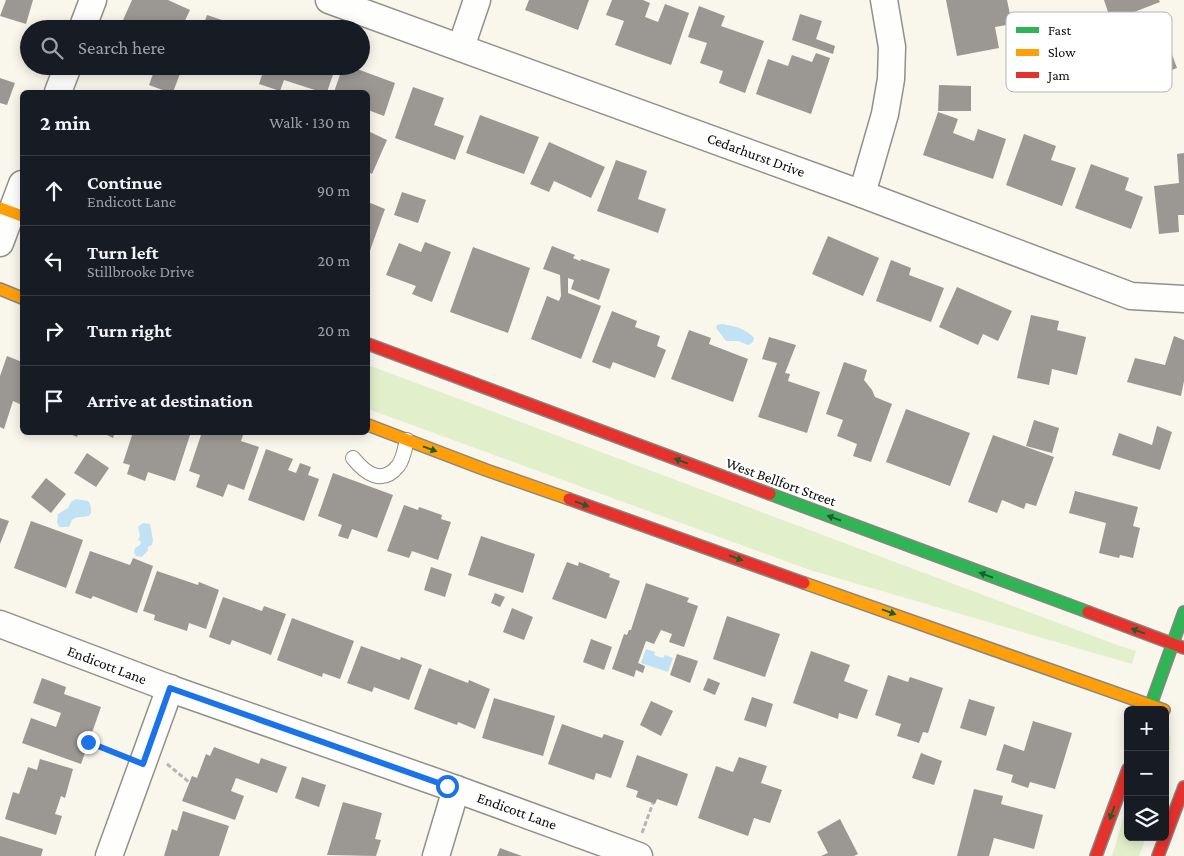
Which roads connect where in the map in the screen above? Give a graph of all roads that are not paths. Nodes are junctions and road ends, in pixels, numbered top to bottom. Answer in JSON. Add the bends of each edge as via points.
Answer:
{"nodes":[{"id":1,"x":93,"y":0,"type":"edge"},
{"id":2,"x":329,"y":0,"type":"edge"},
{"id":3,"x":477,"y":0,"type":"edge"},
{"id":4,"x":884,"y":0,"type":"edge"},
{"id":5,"x":85,"y":20,"type":"edge"},
{"id":6,"x":461,"y":47,"type":"junction"},
{"id":7,"x":65,"y":75,"type":"edge"},
{"id":8,"x":59,"y":90,"type":"edge"},
{"id":9,"x":20,"y":189,"type":"edge"},
{"id":10,"x":862,"y":194,"type":"junction"},
{"id":11,"x":11,"y":212,"type":"edge"},
{"id":12,"x":0,"y":243,"type":"edge"},
{"id":13,"x":0,"y":289,"type":"edge"},
{"id":14,"x":20,"y":297,"type":"edge"},
{"id":15,"x":1184,"y":299,"type":"edge"},
{"id":16,"x":370,"y":345,"type":"edge"},
{"id":17,"x":370,"y":426,"type":"edge"},
{"id":18,"x":407,"y":440,"type":"junction"},
{"id":19,"x":353,"y":458,"type":"dead end"},
{"id":20,"x":1184,"y":612,"type":"edge"},
{"id":21,"x":0,"y":624,"type":"edge"},
{"id":22,"x":1172,"y":644,"type":"junction"},
{"id":23,"x":1184,"y":648,"type":"edge"},
{"id":24,"x":170,"y":688,"type":"junction"},
{"id":25,"x":1147,"y":706,"type":"edge"},
{"id":26,"x":1150,"y":706,"type":"edge"},
{"id":27,"x":1124,"y":780,"type":"edge"},
{"id":28,"x":1184,"y":787,"type":"edge"},
{"id":29,"x":456,"y":789,"type":"junction"},
{"id":30,"x":636,"y":855,"type":"edge"},
{"id":31,"x":109,"y":856,"type":"edge"},
{"id":32,"x":436,"y":856,"type":"edge"},
{"id":33,"x":1096,"y":856,"type":"edge"},
{"id":34,"x":1158,"y":856,"type":"edge"}],
"edges":[{"from":1,"to":5,"type":"street"},
{"from":2,"to":6,"type":"street","name":"Cedarhurst Drive"},
{"from":3,"to":6,"type":"street"},
{"from":4,"to":10,"type":"street","via":[[892,47],[891,79],[885,114]]},
{"from":6,"to":10,"type":"street","name":"Cedarhurst Drive"},
{"from":7,"to":8,"type":"street"},
{"from":9,"to":11,"type":"street"},
{"from":10,"to":15,"type":"street","name":"Cedarhurst Drive","via":[[1130,296]]},
{"from":11,"to":12,"type":"street"},
{"from":13,"to":14,"type":"main road"},
{"from":22,"to":16,"type":"main road","name":"West Bellfort Street","one_way":true},
{"from":17,"to":18,"type":"main road"},
{"from":18,"to":19,"type":"lane","via":[[399,465],[380,477],[362,469]]},
{"from":18,"to":25,"type":"main road","one_way":true},
{"from":20,"to":22,"type":"main road"},
{"from":21,"to":24,"type":"street","name":"Endicott Lane"},
{"from":22,"to":23,"type":"main road","name":"West Bellfort Street"},
{"from":22,"to":26,"type":"main road"},
{"from":24,"to":29,"type":"street","name":"Endicott Lane"},
{"from":24,"to":31,"type":"street"},
{"from":27,"to":33,"type":"main road","one_way":true},
{"from":28,"to":34,"type":"main road"},
{"from":29,"to":30,"type":"street","name":"Endicott Lane"},
{"from":29,"to":32,"type":"street"}]}
